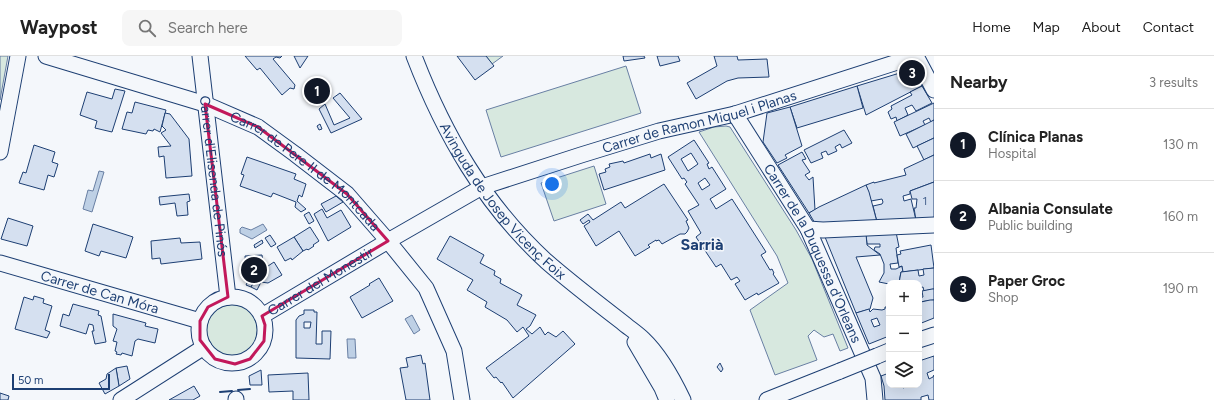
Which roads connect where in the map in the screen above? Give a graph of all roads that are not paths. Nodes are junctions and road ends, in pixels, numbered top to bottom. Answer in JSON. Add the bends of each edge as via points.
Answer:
{"nodes":[{"id":1,"x":18,"y":56,"type":"edge"},
{"id":2,"x":46,"y":56,"type":"edge"},
{"id":3,"x":200,"y":56,"type":"edge"},
{"id":4,"x":414,"y":56,"type":"edge"},
{"id":5,"x":916,"y":56,"type":"edge"},
{"id":6,"x":934,"y":90,"type":"edge"},
{"id":7,"x":205,"y":104,"type":"junction"},
{"id":8,"x":735,"y":114,"type":"junction"},
{"id":9,"x":0,"y":152,"type":"edge"},
{"id":10,"x":482,"y":187,"type":"junction"},
{"id":11,"x":934,"y":225,"type":"edge"},
{"id":12,"x":808,"y":229,"type":"junction"},
{"id":13,"x":388,"y":241,"type":"junction"},
{"id":14,"x":0,"y":263,"type":"edge"},
{"id":15,"x":228,"y":297,"type":"junction"},
{"id":16,"x":262,"y":316,"type":"junction"},
{"id":17,"x":200,"y":321,"type":"junction"},
{"id":18,"x":622,"y":323,"type":"junction"},
{"id":19,"x":934,"y":335,"type":"edge"},
{"id":20,"x":922,"y":339,"type":"edge"},
{"id":21,"x":204,"y":347,"type":"junction"},
{"id":22,"x":883,"y":354,"type":"edge"},
{"id":23,"x":121,"y":400,"type":"edge"},
{"id":24,"x":462,"y":400,"type":"edge"},
{"id":25,"x":667,"y":400,"type":"edge"},
{"id":26,"x":683,"y":400,"type":"edge"},
{"id":27,"x":767,"y":400,"type":"edge"},
{"id":28,"x":875,"y":400,"type":"edge"}],
"edges":[{"from":1,"to":9,"type":"street"},
{"from":2,"to":7,"type":"street","name":"Carrer de Pere II de Montcada"},
{"from":3,"to":7,"type":"street","name":"Carrer d'Elisenda de Pinós"},
{"from":4,"to":10,"type":"street","name":"Avinguda de Josep Vicenç Foix","via":[[443,123],[464,162]]},
{"from":5,"to":6,"type":"street"},
{"from":5,"to":8,"type":"street","name":"Carrer de Ramon Miquel i Planas"},
{"from":7,"to":13,"type":"street","name":"Carrer de Pere II de Montcada","via":[[258,127],[295,154],[347,194]]},
{"from":7,"to":15,"type":"street","name":"Carrer d'Elisenda de Pinós"},
{"from":8,"to":10,"type":"street","name":"Carrer de Ramon Miquel i Planas","via":[[659,131]]},
{"from":8,"to":12,"type":"street","name":"Carrer de la Duquessa d'Orleans"},
{"from":10,"to":13,"type":"street","name":"Carrer del Monestir"},
{"from":10,"to":18,"type":"street","name":"Avinguda de Josep Vicenç Foix","via":[[527,242],[568,280]]},
{"from":11,"to":12,"type":"street"},
{"from":12,"to":28,"type":"street","name":"Carrer de la Duquessa d'Orleans","via":[[873,378]]},
{"from":13,"to":16,"type":"street","name":"Carrer del Monestir"},
{"from":13,"to":24,"type":"street","name":"Carrer de Pere II de Montcada","via":[[426,288],[454,351]]},
{"from":14,"to":17,"type":"street","name":"Carrer de Can Móra"},
{"from":15,"to":16,"type":"street","via":[[251,303]]},
{"from":15,"to":17,"type":"street","via":[[217,300],[208,307]]},
{"from":16,"to":21,"type":"street","via":[[265,325],[264,342],[250,359],[234,364],[225,363],[215,359]]},
{"from":17,"to":21,"type":"street"},
{"from":18,"to":25,"type":"street","name":"Avinguda de Josep Vicenç Foix","via":[[643,353]]},
{"from":18,"to":26,"type":"street","name":"Avinguda de Josep Vicenç Foix","via":[[643,339],[659,358]]},
{"from":19,"to":20,"type":"street"},
{"from":21,"to":23,"type":"street"},
{"from":22,"to":27,"type":"street","bridge":true}]}
